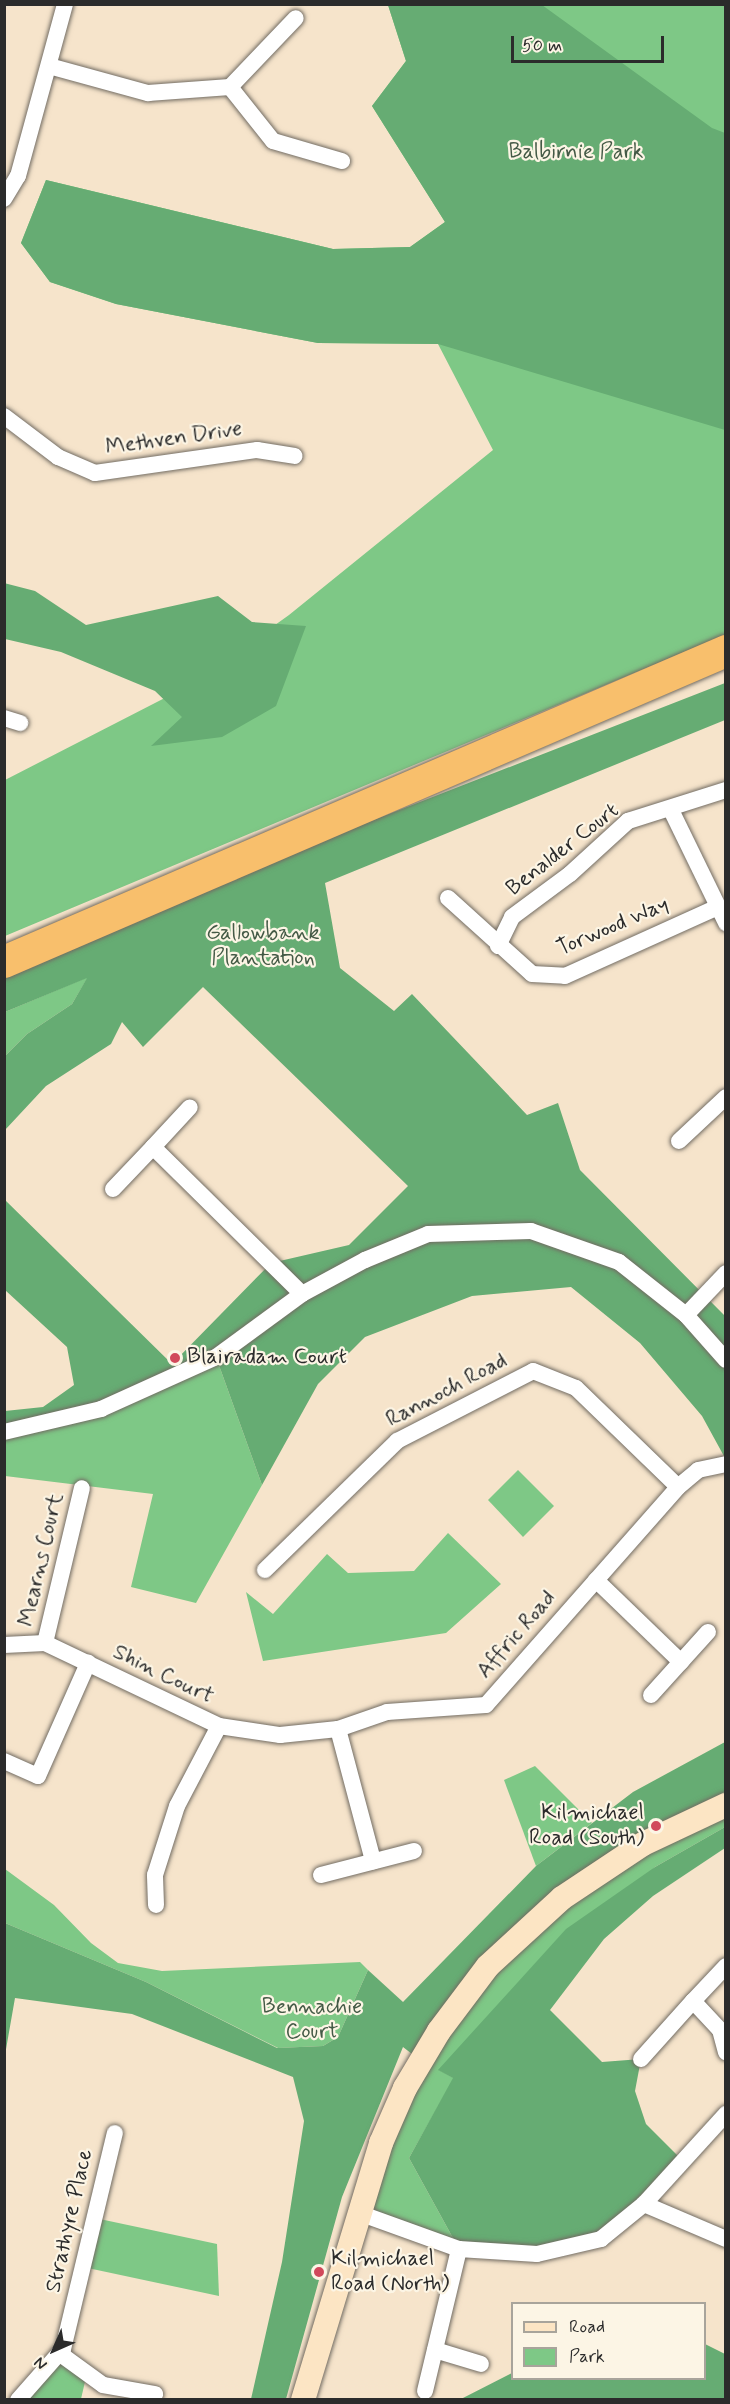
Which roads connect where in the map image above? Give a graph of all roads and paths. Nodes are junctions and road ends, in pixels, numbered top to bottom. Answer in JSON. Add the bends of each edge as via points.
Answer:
{"nodes":[{"id":1,"x":65,"y":4,"type":"edge"},
{"id":2,"x":296,"y":18,"type":"dead end"},
{"id":3,"x":49,"y":66,"type":"junction"},
{"id":4,"x":230,"y":87,"type":"junction"},
{"id":5,"x":342,"y":161,"type":"dead end"},
{"id":6,"x":11,"y":174,"type":"edge"},
{"id":7,"x":4,"y":199,"type":"edge"},
{"id":8,"x":4,"y":416,"type":"edge"},
{"id":9,"x":295,"y":456,"type":"dead end"},
{"id":10,"x":726,"y":651,"type":"edge"},
{"id":11,"x":726,"y":790,"type":"edge"},
{"id":12,"x":671,"y":810,"type":"junction"},
{"id":13,"x":448,"y":898,"type":"dead end"},
{"id":14,"x":718,"y":907,"type":"junction"},
{"id":15,"x":726,"y":923,"type":"edge"},
{"id":16,"x":498,"y":946,"type":"junction"},
{"id":17,"x":4,"y":962,"type":"edge"},
{"id":18,"x":726,"y":1097,"type":"edge"},
{"id":19,"x":190,"y":1107,"type":"dead end"},
{"id":20,"x":679,"y":1141,"type":"dead end"},
{"id":21,"x":153,"y":1147,"type":"junction"},
{"id":22,"x":113,"y":1189,"type":"dead end"},
{"id":23,"x":726,"y":1274,"type":"edge"},
{"id":24,"x":302,"y":1294,"type":"junction"},
{"id":25,"x":686,"y":1315,"type":"junction"},
{"id":26,"x":726,"y":1360,"type":"edge"},
{"id":27,"x":4,"y":1432,"type":"edge"},
{"id":28,"x":726,"y":1464,"type":"edge"},
{"id":29,"x":678,"y":1487,"type":"junction"},
{"id":30,"x":82,"y":1488,"type":"dead end"},
{"id":31,"x":265,"y":1570,"type":"dead end"},
{"id":32,"x":596,"y":1580,"type":"junction"},
{"id":33,"x":708,"y":1632,"type":"dead end"},
{"id":34,"x":45,"y":1643,"type":"junction"},
{"id":35,"x":4,"y":1646,"type":"edge"},
{"id":36,"x":681,"y":1662,"type":"junction"},
{"id":37,"x":88,"y":1664,"type":"junction"},
{"id":38,"x":651,"y":1695,"type":"dead end"},
{"id":39,"x":219,"y":1726,"type":"junction"},
{"id":40,"x":338,"y":1729,"type":"junction"},
{"id":41,"x":4,"y":1761,"type":"edge"},
{"id":42,"x":726,"y":1805,"type":"edge"},
{"id":43,"x":414,"y":1851,"type":"dead end"},
{"id":44,"x":373,"y":1861,"type":"junction"},
{"id":45,"x":321,"y":1875,"type":"dead end"},
{"id":46,"x":156,"y":1905,"type":"dead end"},
{"id":47,"x":726,"y":1966,"type":"edge"},
{"id":48,"x":693,"y":2001,"type":"junction"},
{"id":49,"x":726,"y":2052,"type":"edge"},
{"id":50,"x":641,"y":2059,"type":"dead end"},
{"id":51,"x":726,"y":2114,"type":"edge"},
{"id":52,"x":114,"y":2133,"type":"dead end"},
{"id":53,"x":644,"y":2204,"type":"junction"},
{"id":54,"x":359,"y":2213,"type":"junction"},
{"id":55,"x":726,"y":2239,"type":"edge"},
{"id":56,"x":459,"y":2249,"type":"junction"},
{"id":57,"x":435,"y":2350,"type":"junction"},
{"id":58,"x":59,"y":2353,"type":"junction"},
{"id":59,"x":481,"y":2364,"type":"dead end"},
{"id":60,"x":425,"y":2391,"type":"dead end"},
{"id":61,"x":155,"y":2394,"type":"dead end"},
{"id":62,"x":18,"y":2400,"type":"edge"},
{"id":63,"x":303,"y":2400,"type":"edge"}],
"edges":[{"from":1,"to":3,"type":"street"},
{"from":2,"to":4,"type":"street"},
{"from":3,"to":4,"type":"street","via":[[148,93]]},
{"from":3,"to":6,"type":"street"},
{"from":4,"to":5,"type":"street","via":[[273,141]]},
{"from":6,"to":7,"type":"street"},
{"from":8,"to":9,"type":"street","name":"Methven Drive","via":[[58,457],[95,473],[257,450]]},
{"from":10,"to":17,"type":"highway"},
{"from":11,"to":12,"type":"street","name":"Benalder Court"},
{"from":12,"to":14,"type":"street"},
{"from":12,"to":16,"type":"street","name":"Benalder Court","via":[[628,821],[570,874],[512,917]]},
{"from":13,"to":16,"type":"street","name":"Torwood Way"},
{"from":14,"to":15,"type":"street"},
{"from":14,"to":16,"type":"street","name":"Torwood Way","via":[[565,976],[532,974]]},
{"from":18,"to":20,"type":"street"},
{"from":19,"to":21,"type":"street"},
{"from":21,"to":22,"type":"street"},
{"from":21,"to":24,"type":"street"},
{"from":23,"to":25,"type":"street"},
{"from":24,"to":25,"type":"street","via":[[365,1260],[428,1234],[531,1231],[619,1262]]},
{"from":24,"to":27,"type":"street","via":[[216,1357],[101,1409]]},
{"from":25,"to":26,"type":"street"},
{"from":28,"to":29,"type":"street","name":"Affric Road","via":[[698,1470]]},
{"from":29,"to":31,"type":"street","name":"Rannoch Road","via":[[576,1388],[533,1371],[397,1441]]},
{"from":29,"to":32,"type":"street","name":"Affric Road"},
{"from":30,"to":34,"type":"street","name":"Mearns Court"},
{"from":32,"to":36,"type":"street"},
{"from":32,"to":40,"type":"street","name":"Affric Road","via":[[486,1705],[387,1712]]},
{"from":33,"to":36,"type":"street"},
{"from":34,"to":35,"type":"street"},
{"from":34,"to":37,"type":"street","name":"Shin Court"},
{"from":36,"to":38,"type":"street"},
{"from":37,"to":39,"type":"street","name":"Shin Court"},
{"from":37,"to":41,"type":"street","via":[[38,1776]]},
{"from":39,"to":40,"type":"street","name":"Affric Road","via":[[280,1735]]},
{"from":39,"to":46,"type":"street","via":[[177,1806],[155,1875]]},
{"from":40,"to":44,"type":"street"},
{"from":42,"to":54,"type":"street","via":[[643,1844],[562,1898],[488,1966],[439,2031],[405,2088],[381,2143]]},
{"from":43,"to":44,"type":"street"},
{"from":44,"to":45,"type":"street"},
{"from":47,"to":48,"type":"street"},
{"from":48,"to":49,"type":"street","via":[[720,2030]]},
{"from":48,"to":50,"type":"street"},
{"from":51,"to":53,"type":"street"},
{"from":52,"to":58,"type":"street","name":"Strathyre Place"},
{"from":53,"to":55,"type":"street"},
{"from":53,"to":56,"type":"street","via":[[601,2239],[537,2254]]},
{"from":54,"to":56,"type":"street"},
{"from":54,"to":63,"type":"street"},
{"from":56,"to":57,"type":"street"},
{"from":57,"to":59,"type":"street"},
{"from":57,"to":60,"type":"street"},
{"from":58,"to":61,"type":"street","via":[[103,2385]]},
{"from":58,"to":62,"type":"street","name":"Strathyre Place"}]}
